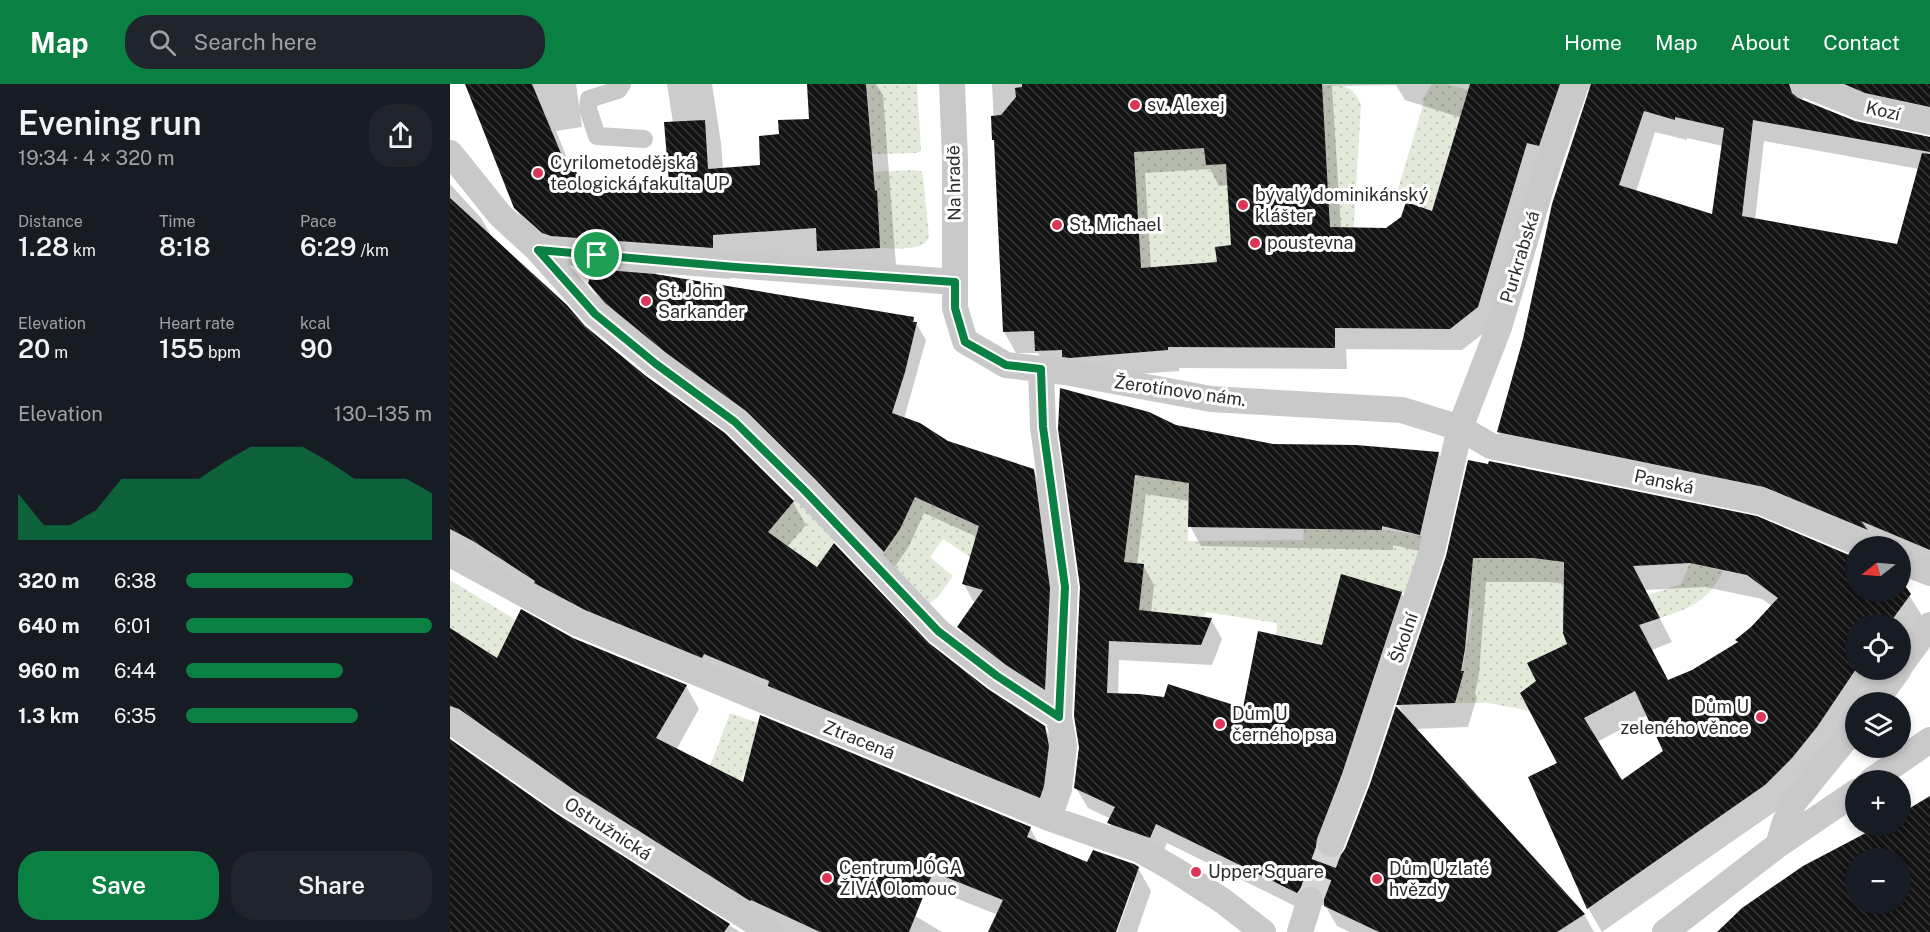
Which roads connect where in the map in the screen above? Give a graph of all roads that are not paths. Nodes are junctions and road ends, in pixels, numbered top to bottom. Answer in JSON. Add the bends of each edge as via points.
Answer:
{"nodes":[{"id":1,"x":622,"y":84,"type":"edge"},
{"id":2,"x":952,"y":84,"type":"edge"},
{"id":3,"x":1576,"y":84,"type":"edge"},
{"id":4,"x":1804,"y":84,"type":"edge"},
{"id":5,"x":1930,"y":122,"type":"edge"},
{"id":6,"x":644,"y":139,"type":"dead end"},
{"id":7,"x":450,"y":153,"type":"edge"},
{"id":8,"x":538,"y":250,"type":"junction"},
{"id":9,"x":955,"y":282,"type":"junction"},
{"id":10,"x":1041,"y":369,"type":"junction"},
{"id":11,"x":1460,"y":428,"type":"junction"},
{"id":12,"x":1845,"y":537,"type":"edge"},
{"id":13,"x":450,"y":554,"type":"edge"},
{"id":14,"x":1911,"y":565,"type":"edge"},
{"id":15,"x":1930,"y":573,"type":"edge"},
{"id":16,"x":1930,"y":625,"type":"edge"},
{"id":17,"x":1911,"y":652,"type":"edge"},
{"id":18,"x":1059,"y":717,"type":"junction"},
{"id":19,"x":450,"y":722,"type":"edge"},
{"id":20,"x":1845,"y":739,"type":"edge"},
{"id":21,"x":1930,"y":740,"type":"edge"},
{"id":22,"x":1886,"y":770,"type":"edge"},
{"id":23,"x":1845,"y":799,"type":"edge"},
{"id":24,"x":1049,"y":818,"type":"junction"},
{"id":25,"x":1331,"y":844,"type":"tunnel mouth"},
{"id":26,"x":1778,"y":845,"type":"junction"},
{"id":27,"x":1310,"y":900,"type":"tunnel mouth"},
{"id":28,"x":770,"y":932,"type":"edge"},
{"id":29,"x":1263,"y":932,"type":"edge"},
{"id":30,"x":1300,"y":932,"type":"edge"},
{"id":31,"x":1665,"y":932,"type":"edge"}],
"edges":[{"from":1,"to":6,"type":"lane","via":[[618,90],[589,99],[588,110],[597,136]]},
{"from":2,"to":9,"type":"street","name":"Na hradě"},
{"from":3,"to":11,"type":"street","name":"Purkrabská","via":[[1499,327]]},
{"from":4,"to":5,"type":"street","name":"Kozí","via":[[1861,107]]},
{"from":7,"to":8,"type":"street","via":[[500,215]]},
{"from":8,"to":9,"type":"street"},
{"from":8,"to":18,"type":"street","via":[[595,314],[735,422],[938,631]]},
{"from":9,"to":10,"type":"street","name":"Žerotínovo nám.","via":[[955,308],[965,342],[1006,365]]},
{"from":10,"to":11,"type":"street","name":"Žerotínovo nám.","via":[[1211,399],[1402,410]]},
{"from":10,"to":18,"type":"street","via":[[1043,427],[1065,587]]},
{"from":11,"to":12,"type":"street","name":"Panská","via":[[1491,446],[1761,502]]},
{"from":11,"to":25,"type":"street","name":"Školní","via":[[1432,551],[1384,709]]},
{"from":13,"to":24,"type":"street","name":"Ztracená","via":[[579,624]]},
{"from":14,"to":15,"type":"street"},
{"from":16,"to":17,"type":"street"},
{"from":18,"to":24,"type":"street","via":[[1064,746],[1059,789]]},
{"from":19,"to":28,"type":"street","name":"Ostružnická","via":[[566,802]]},
{"from":20,"to":26,"type":"street","via":[[1794,802]]},
{"from":21,"to":22,"type":"street"},
{"from":23,"to":26,"type":"street"},
{"from":24,"to":29,"type":"street","name":"Ztracená","via":[[1140,850],[1223,901]]},
{"from":26,"to":31,"type":"street"},
{"from":27,"to":30,"type":"street"}]}
